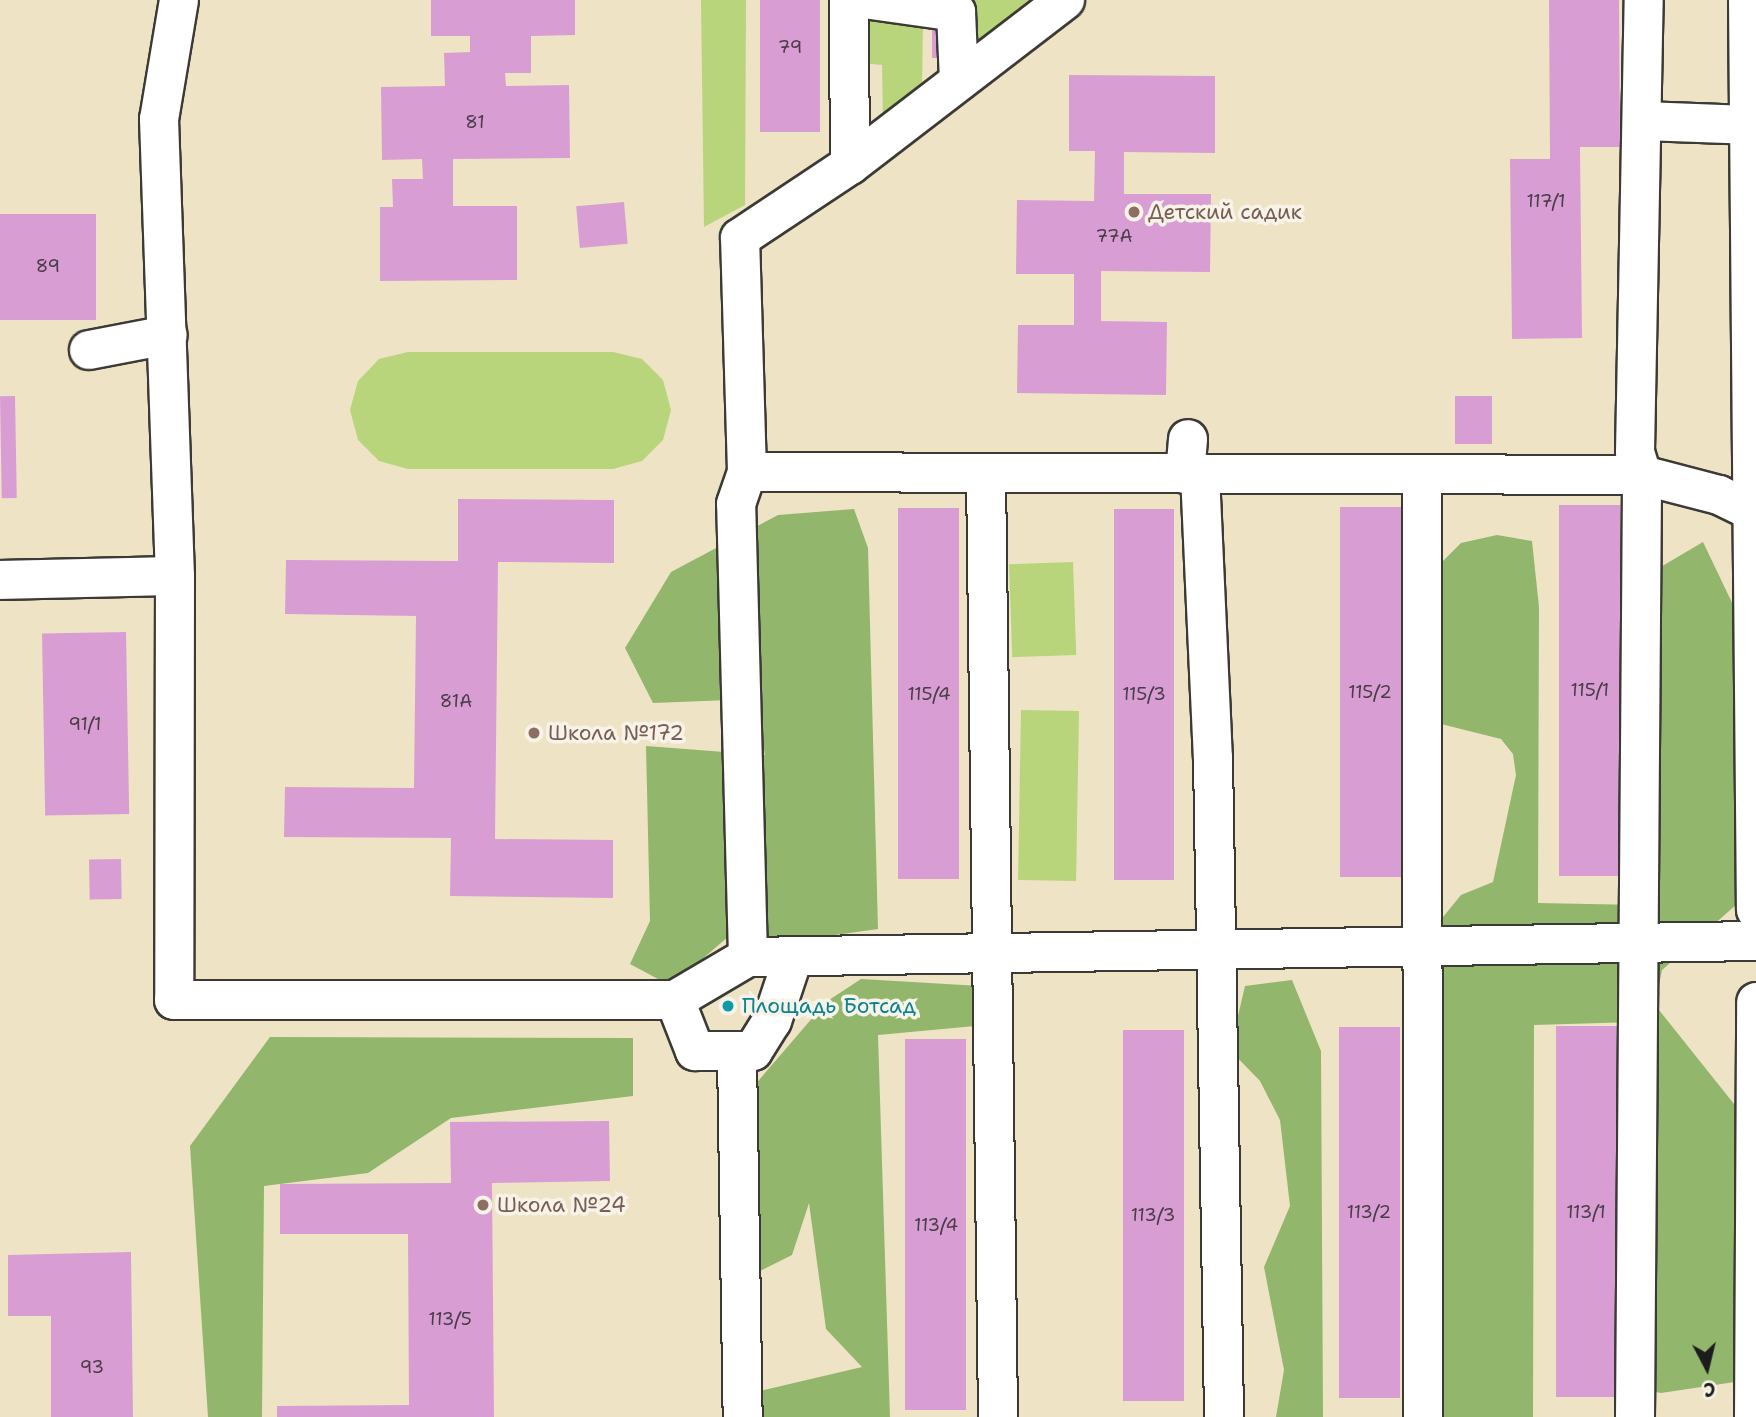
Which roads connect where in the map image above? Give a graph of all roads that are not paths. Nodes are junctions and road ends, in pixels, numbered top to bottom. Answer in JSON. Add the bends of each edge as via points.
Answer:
{"nodes":[{"id":1,"x":179,"y":0,"type":"edge"},
{"id":2,"x":849,"y":0,"type":"edge"},
{"id":3,"x":871,"y":0,"type":"edge"},
{"id":4,"x":1065,"y":0,"type":"edge"},
{"id":5,"x":1644,"y":0,"type":"edge"},
{"id":6,"x":1748,"y":0,"type":"edge"},
{"id":7,"x":959,"y":81,"type":"junction"},
{"id":8,"x":1753,"y":85,"type":"edge"},
{"id":9,"x":1642,"y":121,"type":"junction"},
{"id":10,"x":1749,"y":125,"type":"junction"},
{"id":11,"x":850,"y":165,"type":"junction"},
{"id":12,"x":168,"y":335,"type":"junction"},
{"id":13,"x":89,"y":350,"type":"dead end"},
{"id":14,"x":1191,"y":462,"type":"junction"},
{"id":15,"x":747,"y":472,"type":"junction"},
{"id":16,"x":986,"y":474,"type":"junction"},
{"id":17,"x":1642,"y":475,"type":"junction"},
{"id":18,"x":1422,"y":477,"type":"junction"},
{"id":19,"x":1754,"y":513,"type":"edge"},
{"id":20,"x":175,"y":576,"type":"junction"},
{"id":21,"x":0,"y":580,"type":"edge"},
{"id":22,"x":1756,"y":910,"type":"edge"},
{"id":23,"x":1756,"y":941,"type":"edge"},
{"id":24,"x":1639,"y":946,"type":"junction"},
{"id":25,"x":1419,"y":948,"type":"junction"},
{"id":26,"x":992,"y":952,"type":"junction"},
{"id":27,"x":1213,"y":952,"type":"junction"},
{"id":28,"x":748,"y":957,"type":"junction"},
{"id":29,"x":792,"y":961,"type":"junction"},
{"id":30,"x":675,"y":1000,"type":"junction"},
{"id":31,"x":1756,"y":1002,"type":"edge"},
{"id":32,"x":737,"y":1055,"type":"junction"},
{"id":33,"x":1755,"y":1406,"type":"edge"},
{"id":34,"x":743,"y":1417,"type":"edge"},
{"id":35,"x":998,"y":1417,"type":"edge"},
{"id":36,"x":1224,"y":1417,"type":"edge"},
{"id":37,"x":1423,"y":1417,"type":"edge"},
{"id":38,"x":1635,"y":1417,"type":"edge"}],
"edges":[{"from":1,"to":12,"type":"street","via":[[159,119]]},
{"from":2,"to":11,"type":"street"},
{"from":3,"to":7,"type":"street","via":[[956,12]]},
{"from":4,"to":7,"type":"street"},
{"from":5,"to":9,"type":"street"},
{"from":6,"to":8,"type":"street"},
{"from":7,"to":11,"type":"street"},
{"from":8,"to":10,"type":"street"},
{"from":9,"to":10,"type":"street"},
{"from":9,"to":17,"type":"street","via":[[1635,452]]},
{"from":10,"to":19,"type":"street"},
{"from":11,"to":15,"type":"street","via":[[740,238]]},
{"from":12,"to":13,"type":"street"},
{"from":12,"to":20,"type":"street"},
{"from":14,"to":16,"type":"street"},
{"from":14,"to":18,"type":"street"},
{"from":14,"to":27,"type":"street"},
{"from":15,"to":16,"type":"street"},
{"from":15,"to":28,"type":"street","via":[[736,504]]},
{"from":16,"to":26,"type":"street"},
{"from":17,"to":18,"type":"street"},
{"from":17,"to":19,"type":"street","via":[[1719,495]]},
{"from":17,"to":24,"type":"street"},
{"from":18,"to":25,"type":"street"},
{"from":19,"to":22,"type":"street"},
{"from":20,"to":21,"type":"street"},
{"from":20,"to":30,"type":"street","via":[[174,1000]]},
{"from":23,"to":24,"type":"street"},
{"from":24,"to":25,"type":"street"},
{"from":24,"to":38,"type":"street"},
{"from":25,"to":27,"type":"street"},
{"from":25,"to":37,"type":"street"},
{"from":26,"to":27,"type":"street"},
{"from":26,"to":29,"type":"street"},
{"from":26,"to":35,"type":"street"},
{"from":27,"to":36,"type":"street"},
{"from":28,"to":29,"type":"street"},
{"from":28,"to":30,"type":"street"},
{"from":29,"to":32,"type":"street","via":[[772,1021],[753,1051]]},
{"from":30,"to":32,"type":"street","via":[[695,1051]]},
{"from":31,"to":33,"type":"street"},
{"from":32,"to":34,"type":"street"}]}
